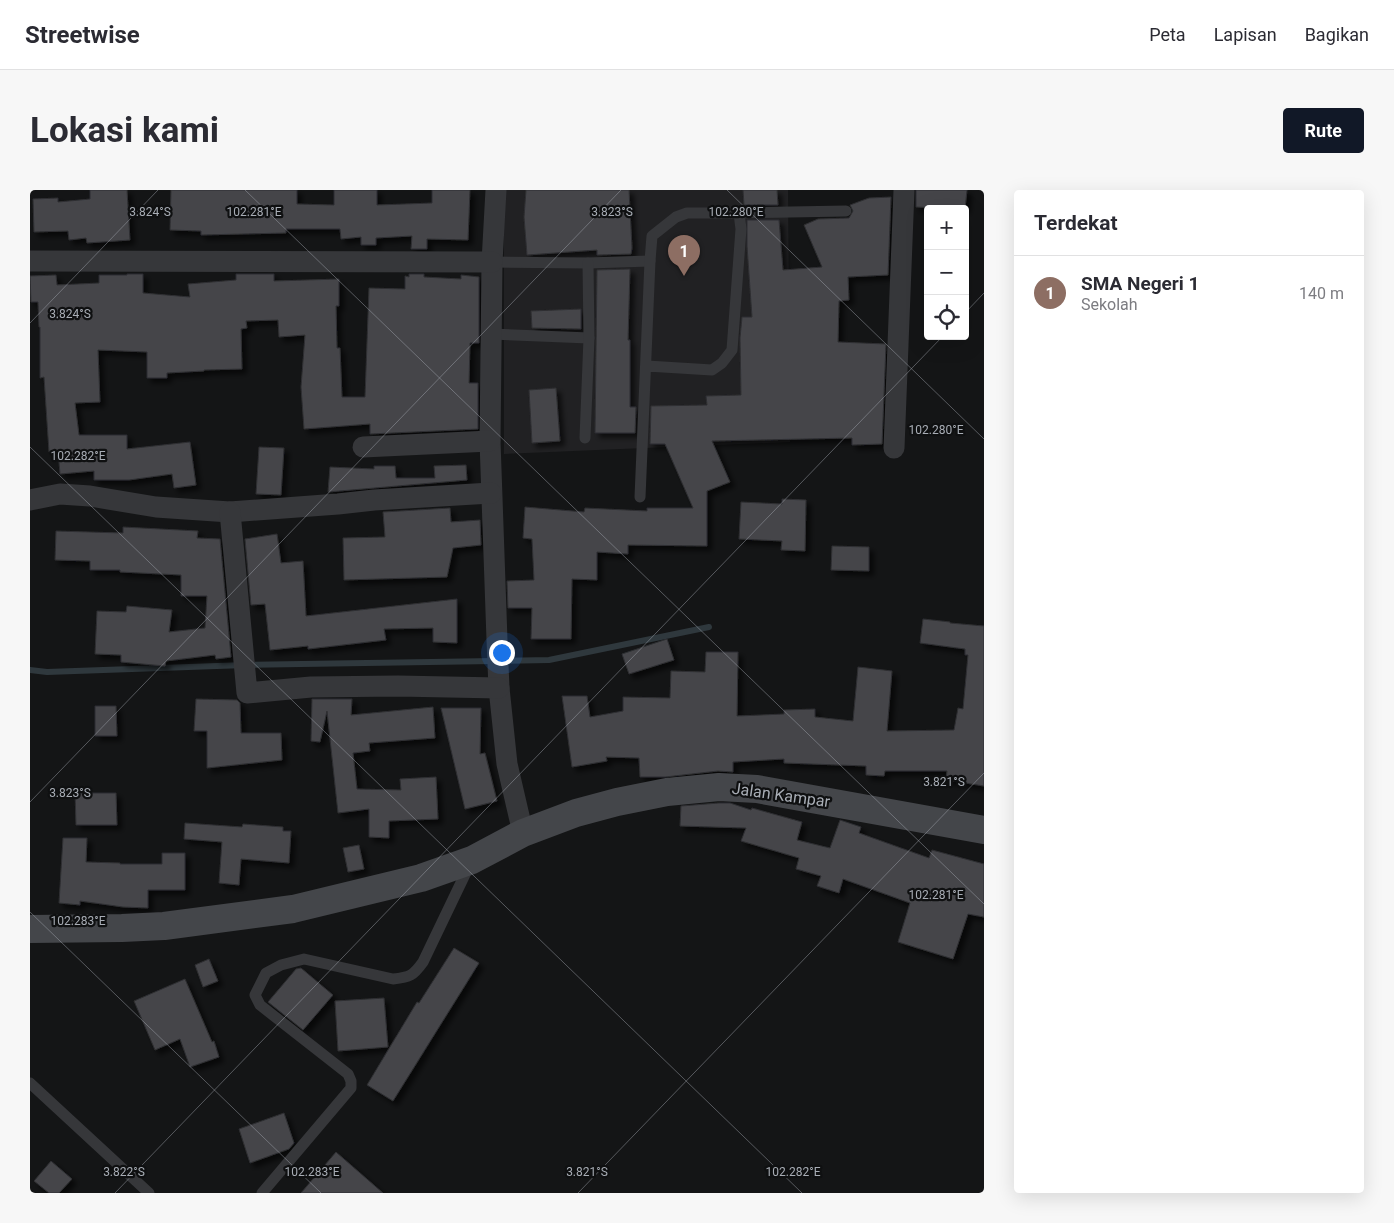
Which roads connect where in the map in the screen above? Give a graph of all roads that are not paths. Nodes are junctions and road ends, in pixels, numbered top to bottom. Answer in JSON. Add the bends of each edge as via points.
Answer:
{"nodes":[{"id":1,"x":496,"y":190,"type":"edge"},
{"id":2,"x":904,"y":190,"type":"edge"},
{"id":3,"x":846,"y":211,"type":"dead end"},
{"id":4,"x":740,"y":213,"type":"junction"},
{"id":5,"x":650,"y":261,"type":"junction"},
{"id":6,"x":30,"y":262,"type":"edge"},
{"id":7,"x":492,"y":262,"type":"junction"},
{"id":8,"x":588,"y":263,"type":"junction"},
{"id":9,"x":492,"y":334,"type":"junction"},
{"id":10,"x":589,"y":338,"type":"junction"},
{"id":11,"x":647,"y":366,"type":"junction"},
{"id":12,"x":585,"y":438,"type":"dead end"},
{"id":13,"x":490,"y":441,"type":"junction"},
{"id":14,"x":363,"y":447,"type":"dead end"},
{"id":15,"x":894,"y":448,"type":"dead end"},
{"id":16,"x":490,"y":494,"type":"junction"},
{"id":17,"x":640,"y":497,"type":"dead end"},
{"id":18,"x":30,"y":500,"type":"edge"},
{"id":19,"x":230,"y":512,"type":"junction"},
{"id":20,"x":499,"y":684,"type":"junction"},
{"id":21,"x":984,"y":830,"type":"edge"},
{"id":22,"x":523,"y":833,"type":"junction"},
{"id":23,"x":472,"y":860,"type":"junction"},
{"id":24,"x":30,"y":930,"type":"edge"},
{"id":25,"x":30,"y":1083,"type":"edge"},
{"id":26,"x":149,"y":1193,"type":"edge"},
{"id":27,"x":262,"y":1193,"type":"edge"}],
"edges":[{"from":1,"to":7,"type":"street"},
{"from":2,"to":15,"type":"street"},
{"from":3,"to":4,"type":"lane"},
{"from":4,"to":5,"type":"lane","via":[[676,216],[652,236]]},
{"from":4,"to":11,"type":"lane","via":[[732,350],[712,370]]},
{"from":5,"to":8,"type":"lane"},
{"from":5,"to":11,"type":"lane"},
{"from":6,"to":7,"type":"street"},
{"from":7,"to":8,"type":"lane"},
{"from":7,"to":9,"type":"street"},
{"from":8,"to":10,"type":"lane"},
{"from":9,"to":10,"type":"lane"},
{"from":9,"to":13,"type":"street"},
{"from":10,"to":12,"type":"lane"},
{"from":11,"to":17,"type":"lane"},
{"from":13,"to":14,"type":"street"},
{"from":13,"to":16,"type":"street"},
{"from":16,"to":19,"type":"street"},
{"from":16,"to":20,"type":"street"},
{"from":18,"to":19,"type":"street","via":[[60,494],[156,507]]},
{"from":19,"to":20,"type":"street","via":[[247,693],[311,688]]},
{"from":20,"to":22,"type":"street","via":[[507,764]]},
{"from":21,"to":22,"type":"street","name":"Jalan Kampar","via":[[757,789],[719,787],[667,792],[617,802]]},
{"from":22,"to":23,"type":"street","name":"Jalan Kampar"},
{"from":23,"to":24,"type":"street","name":"Jalan Kampar","via":[[421,878],[293,909],[164,926]]},
{"from":23,"to":27,"type":"lane","via":[[423,962],[414,974],[393,979],[304,960],[281,965],[266,973],[255,995],[260,1005],[348,1074],[352,1081],[351,1088]]},
{"from":25,"to":26,"type":"lane"}]}
